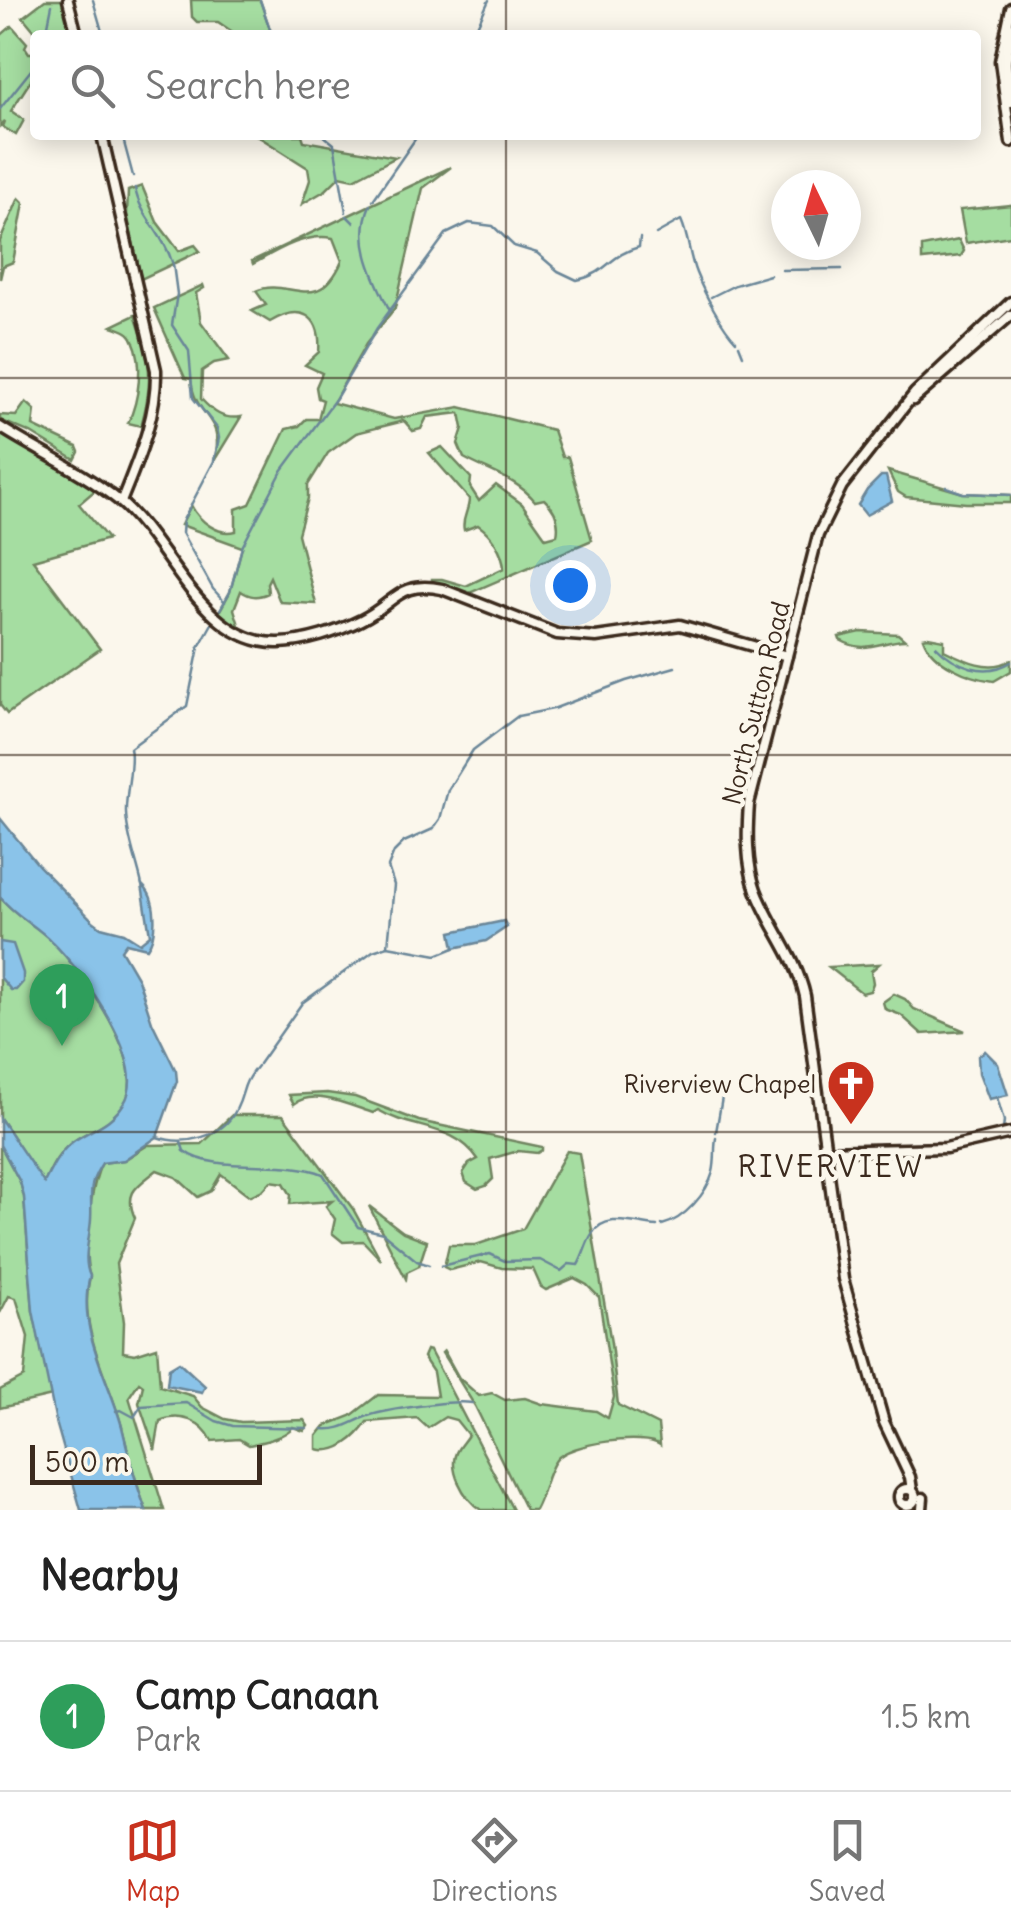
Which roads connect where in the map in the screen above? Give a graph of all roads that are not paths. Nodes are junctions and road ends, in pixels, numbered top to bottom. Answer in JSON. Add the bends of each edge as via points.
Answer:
{"nodes":[{"id":1,"x":68,"y":0,"type":"edge"},
{"id":2,"x":1011,"y":8,"type":"edge"},
{"id":3,"x":1011,"y":27,"type":"edge"},
{"id":4,"x":75,"y":30,"type":"edge"},
{"id":5,"x":1011,"y":102,"type":"edge"},
{"id":6,"x":103,"y":140,"type":"edge"},
{"id":7,"x":1011,"y":142,"type":"edge"},
{"id":8,"x":1011,"y":302,"type":"edge"},
{"id":9,"x":1011,"y":315,"type":"edge"},
{"id":10,"x":909,"y":402,"type":"junction"},
{"id":11,"x":0,"y":427,"type":"edge"},
{"id":12,"x":121,"y":502,"type":"junction"},
{"id":13,"x":787,"y":656,"type":"junction"},
{"id":14,"x":1011,"y":1133,"type":"edge"},
{"id":15,"x":826,"y":1151,"type":"junction"},
{"id":16,"x":908,"y":1490,"type":"junction"},
{"id":17,"x":918,"y":1505,"type":"edge"}],
"edges":[{"from":1,"to":4,"type":"main road"},
{"from":2,"to":7,"type":"main road","via":[[1000,61]]},
{"from":3,"to":5,"type":"main road"},
{"from":6,"to":12,"type":"main road","via":[[156,370],[150,425]]},
{"from":8,"to":10,"type":"main road","name":"North Sutton Road"},
{"from":9,"to":10,"type":"main road","name":"North Sutton Road"},
{"from":10,"to":13,"type":"main road","name":"North Sutton Road","via":[[836,495],[822,524]]},
{"from":11,"to":12,"type":"main road"},
{"from":12,"to":13,"type":"main road","via":[[218,619],[260,641],[298,641],[361,620],[402,590],[424,585],[556,634],[596,637],[680,625]]},
{"from":13,"to":15,"type":"main road","name":"North Sutton Road","via":[[750,804],[749,861],[757,892],[800,974]]},
{"from":14,"to":15,"type":"main road","via":[[946,1148]]},
{"from":15,"to":16,"type":"main road","name":"North Sutton Road","via":[[843,1279]]},
{"from":16,"to":17,"type":"main road"},
{"from":16,"to":17,"type":"main road","via":[[898,1499]]}]}
